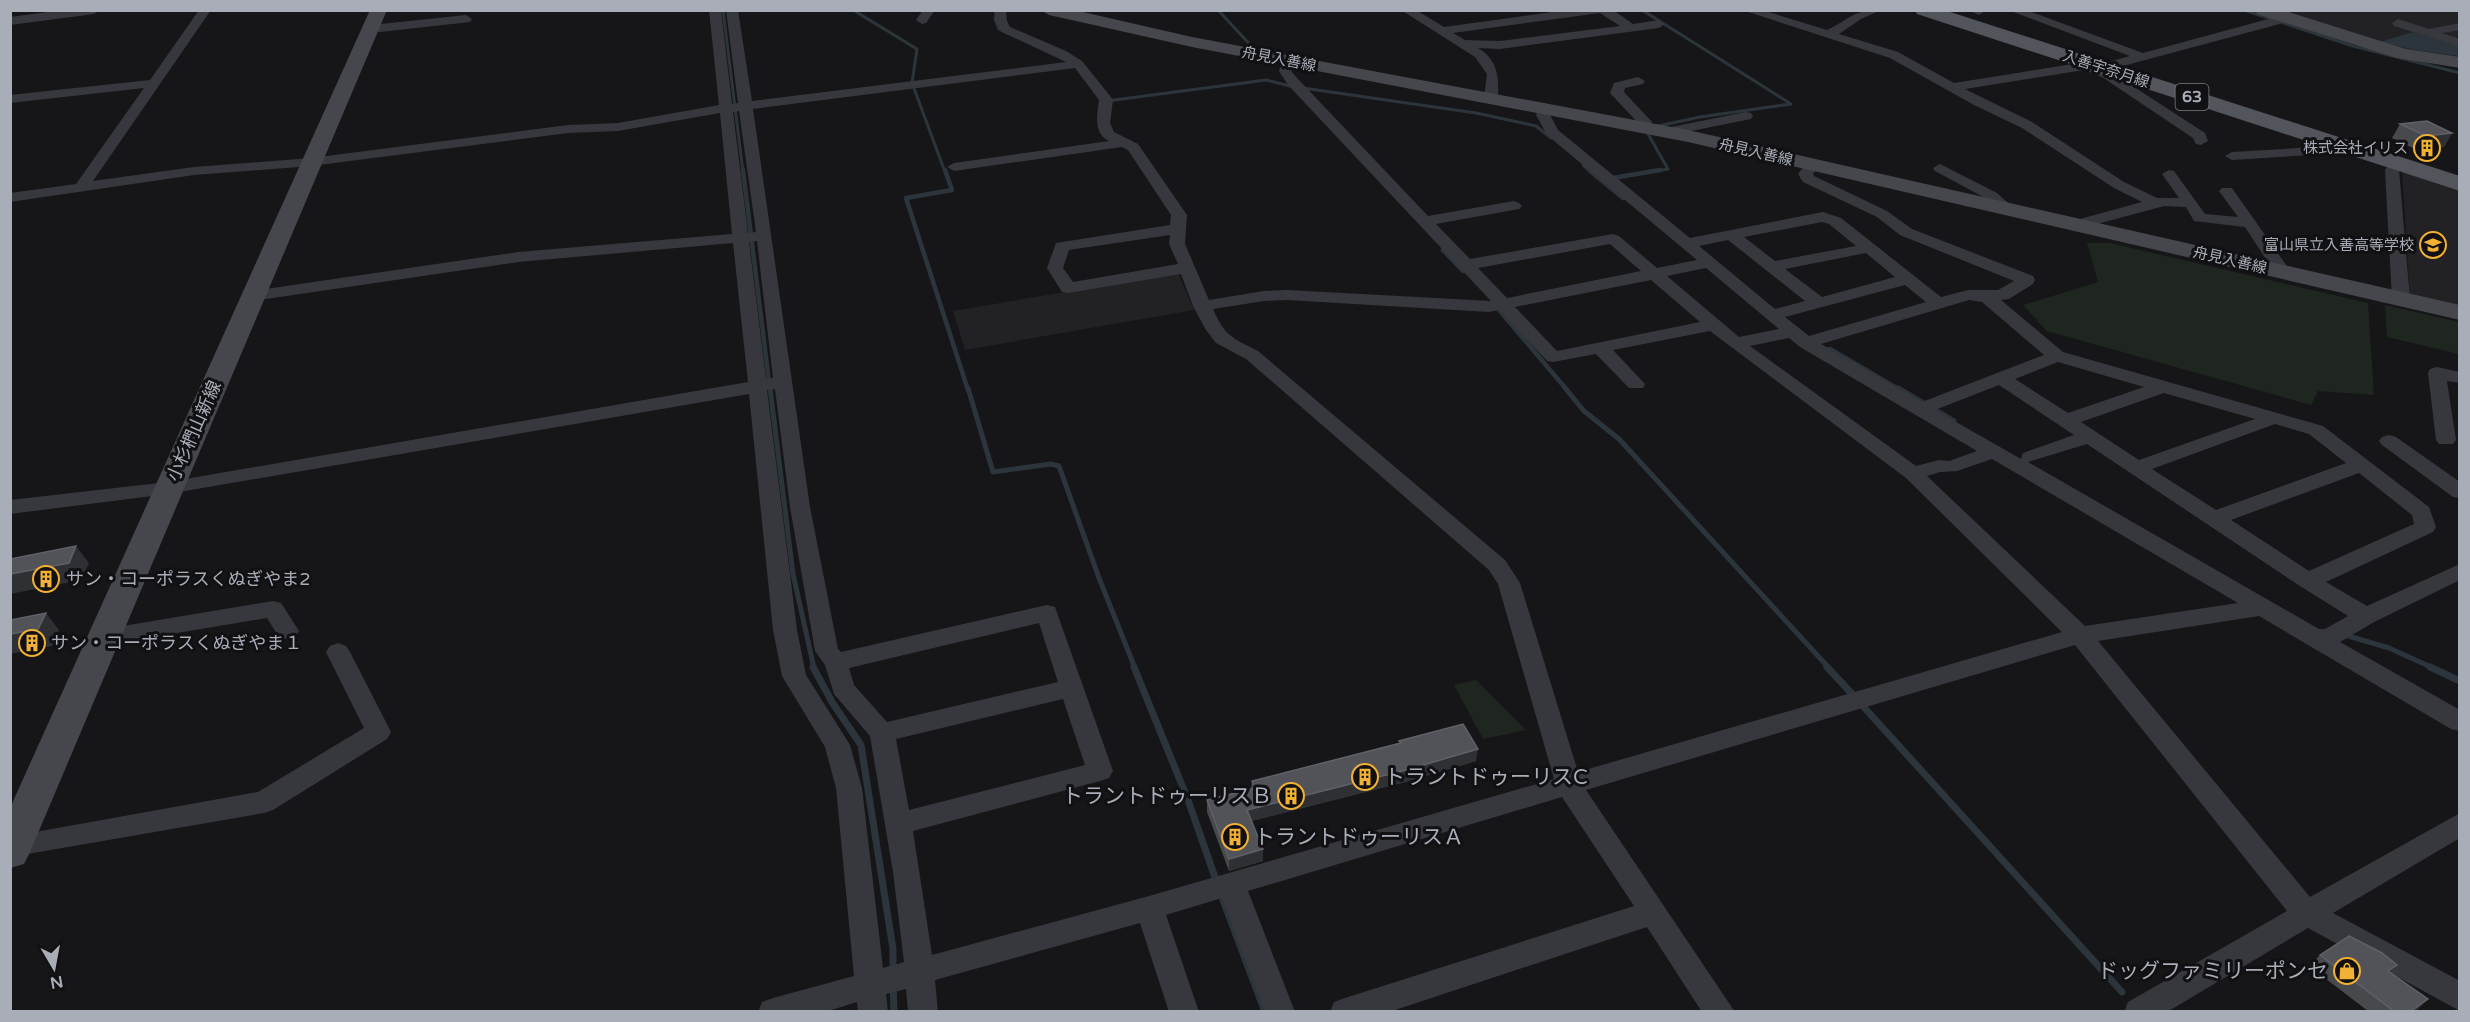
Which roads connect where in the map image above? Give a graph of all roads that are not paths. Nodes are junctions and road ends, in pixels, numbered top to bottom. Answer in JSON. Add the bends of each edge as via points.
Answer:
{"nodes":[{"id":1,"x":94,"y":10,"type":"edge"},
{"id":2,"x":205,"y":10,"type":"edge"},
{"id":3,"x":715,"y":10,"type":"edge"},
{"id":4,"x":732,"y":10,"type":"edge"},
{"id":5,"x":1000,"y":10,"type":"edge"},
{"id":6,"x":1049,"y":10,"type":"edge"},
{"id":7,"x":1407,"y":10,"type":"edge"},
{"id":8,"x":1597,"y":10,"type":"edge"},
{"id":9,"x":1604,"y":10,"type":"edge"},
{"id":10,"x":1748,"y":10,"type":"edge"},
{"id":11,"x":1778,"y":10,"type":"edge"},
{"id":12,"x":1875,"y":10,"type":"edge"},
{"id":13,"x":1924,"y":10,"type":"edge"},
{"id":14,"x":2014,"y":10,"type":"edge"},
{"id":15,"x":2264,"y":10,"type":"edge"},
{"id":16,"x":32,"y":15,"type":"edge"},
{"id":17,"x":1834,"y":15,"type":"edge"},
{"id":18,"x":2286,"y":18,"type":"junction"},
{"id":19,"x":466,"y":19,"type":"dead end"},
{"id":20,"x":375,"y":20,"type":"edge"},
{"id":21,"x":10,"y":21,"type":"edge"},
{"id":22,"x":2398,"y":23,"type":"dead end"},
{"id":23,"x":1659,"y":24,"type":"dead end"},
{"id":24,"x":2460,"y":27,"type":"edge"},
{"id":25,"x":1631,"y":28,"type":"junction"},
{"id":26,"x":1442,"y":31,"type":"junction"},
{"id":27,"x":2427,"y":33,"type":"junction"},
{"id":28,"x":1827,"y":34,"type":"junction"},
{"id":29,"x":2460,"y":43,"type":"edge"},
{"id":30,"x":1465,"y":44,"type":"junction"},
{"id":31,"x":2143,"y":57,"type":"junction"},
{"id":32,"x":1295,"y":62,"type":"junction"},
{"id":33,"x":2460,"y":63,"type":"edge"},
{"id":34,"x":1078,"y":64,"type":"junction"},
{"id":35,"x":2093,"y":66,"type":"junction"},
{"id":36,"x":1638,"y":81,"type":"dead end"},
{"id":37,"x":154,"y":83,"type":"junction"},
{"id":38,"x":1951,"y":87,"type":"junction"},
{"id":39,"x":10,"y":99,"type":"edge"},
{"id":40,"x":1491,"y":99,"type":"junction"},
{"id":41,"x":744,"y":106,"type":"junction"},
{"id":42,"x":1545,"y":108,"type":"junction"},
{"id":43,"x":725,"y":109,"type":"junction"},
{"id":44,"x":1746,"y":116,"type":"dead end"},
{"id":45,"x":1644,"y":127,"type":"junction"},
{"id":46,"x":1666,"y":132,"type":"junction"},
{"id":47,"x":2201,"y":141,"type":"dead end"},
{"id":48,"x":1123,"y":143,"type":"junction"},
{"id":49,"x":2351,"y":149,"type":"junction"},
{"id":50,"x":2232,"y":156,"type":"dead end"},
{"id":51,"x":311,"y":162,"type":"junction"},
{"id":52,"x":2397,"y":164,"type":"junction"},
{"id":53,"x":1813,"y":165,"type":"junction"},
{"id":54,"x":954,"y":167,"type":"dead end"},
{"id":55,"x":1940,"y":168,"type":"dead end"},
{"id":56,"x":2169,"y":174,"type":"dead end"},
{"id":57,"x":2460,"y":184,"type":"edge"},
{"id":58,"x":80,"y":189,"type":"junction"},
{"id":59,"x":2227,"y":191,"type":"dead end"},
{"id":60,"x":10,"y":198,"type":"edge"},
{"id":61,"x":2155,"y":203,"type":"junction"},
{"id":62,"x":2191,"y":203,"type":"junction"},
{"id":63,"x":1514,"y":206,"type":"dead end"},
{"id":64,"x":2007,"y":209,"type":"junction"},
{"id":65,"x":1424,"y":220,"type":"junction"},
{"id":66,"x":2250,"y":223,"type":"junction"},
{"id":67,"x":2075,"y":225,"type":"junction"},
{"id":68,"x":1178,"y":229,"type":"junction"},
{"id":69,"x":1731,"y":235,"type":"junction"},
{"id":70,"x":764,"y":236,"type":"junction"},
{"id":71,"x":741,"y":239,"type":"junction"},
{"id":72,"x":1686,"y":244,"type":"junction"},
{"id":73,"x":1869,"y":248,"type":"junction"},
{"id":74,"x":1708,"y":263,"type":"junction"},
{"id":75,"x":1464,"y":265,"type":"junction"},
{"id":76,"x":1772,"y":267,"type":"junction"},
{"id":77,"x":1186,"y":268,"type":"junction"},
{"id":78,"x":2283,"y":272,"type":"junction"},
{"id":79,"x":1654,"y":274,"type":"junction"},
{"id":80,"x":1907,"y":279,"type":"junction"},
{"id":81,"x":253,"y":296,"type":"junction"},
{"id":82,"x":1988,"y":297,"type":"junction"},
{"id":83,"x":2401,"y":299,"type":"junction"},
{"id":84,"x":1818,"y":303,"type":"junction"},
{"id":85,"x":1502,"y":304,"type":"junction"},
{"id":86,"x":1939,"y":304,"type":"junction"},
{"id":87,"x":1202,"y":306,"type":"junction"},
{"id":88,"x":2460,"y":313,"type":"edge"},
{"id":89,"x":1772,"y":315,"type":"junction"},
{"id":90,"x":1713,"y":325,"type":"junction"},
{"id":91,"x":1799,"y":337,"type":"junction"},
{"id":92,"x":1735,"y":343,"type":"junction"},
{"id":93,"x":1600,"y":347,"type":"junction"},
{"id":94,"x":2057,"y":356,"type":"junction"},
{"id":95,"x":2001,"y":378,"type":"junction"},
{"id":96,"x":2460,"y":378,"type":"edge"},
{"id":97,"x":783,"y":382,"type":"junction"},
{"id":98,"x":1636,"y":384,"type":"dead end"},
{"id":99,"x":757,"y":386,"type":"junction"},
{"id":100,"x":2162,"y":387,"type":"junction"},
{"id":101,"x":1920,"y":409,"type":"junction"},
{"id":102,"x":2272,"y":419,"type":"junction"},
{"id":103,"x":2067,"y":420,"type":"junction"},
{"id":104,"x":2451,"y":420,"type":"edge"},
{"id":105,"x":2091,"y":436,"type":"junction"},
{"id":106,"x":2446,"y":440,"type":"dead end"},
{"id":107,"x":2389,"y":441,"type":"dead end"},
{"id":108,"x":1994,"y":452,"type":"junction"},
{"id":109,"x":2030,"y":457,"type":"dead end"},
{"id":110,"x":2361,"y":465,"type":"junction"},
{"id":111,"x":2138,"y":467,"type":"junction"},
{"id":112,"x":1913,"y":474,"type":"junction"},
{"id":113,"x":168,"y":488,"type":"junction"},
{"id":114,"x":2460,"y":492,"type":"edge"},
{"id":115,"x":10,"y":507,"type":"edge"},
{"id":116,"x":2215,"y":519,"type":"junction"},
{"id":117,"x":2460,"y":571,"type":"edge"},
{"id":118,"x":2308,"y":581,"type":"junction"},
{"id":119,"x":2262,"y":608,"type":"junction"},
{"id":120,"x":2366,"y":616,"type":"junction"},
{"id":121,"x":287,"y":631,"type":"dead end"},
{"id":122,"x":2080,"y":635,"type":"junction"},
{"id":123,"x":105,"y":637,"type":"junction"},
{"id":124,"x":2315,"y":638,"type":"junction"},
{"id":125,"x":338,"y":652,"type":"dead end"},
{"id":126,"x":836,"y":662,"type":"junction"},
{"id":127,"x":1072,"y":688,"type":"junction"},
{"id":128,"x":2460,"y":722,"type":"edge"},
{"id":129,"x":882,"y":733,"type":"junction"},
{"id":130,"x":1569,"y":786,"type":"junction"},
{"id":131,"x":899,"y":824,"type":"junction"},
{"id":132,"x":2460,"y":824,"type":"edge"},
{"id":133,"x":12,"y":850,"type":"edge"},
{"id":134,"x":1231,"y":884,"type":"junction"},
{"id":135,"x":1149,"y":908,"type":"junction"},
{"id":136,"x":1653,"y":912,"type":"junction"},
{"id":137,"x":2308,"y":913,"type":"junction"},
{"id":138,"x":920,"y":970,"type":"junction"},
{"id":139,"x":2460,"y":997,"type":"edge"},
{"id":140,"x":872,"y":998,"type":"edge"},
{"id":141,"x":2148,"y":1010,"type":"edge"},
{"id":142,"x":773,"y":1011,"type":"edge"},
{"id":143,"x":923,"y":1011,"type":"edge"},
{"id":144,"x":1184,"y":1011,"type":"edge"},
{"id":145,"x":1280,"y":1011,"type":"edge"},
{"id":146,"x":1345,"y":1011,"type":"edge"},
{"id":147,"x":1720,"y":1011,"type":"edge"}],
"edges":[{"from":1,"to":16,"type":"street"},
{"from":2,"to":37,"type":"street"},
{"from":3,"to":43,"type":"street"},
{"from":4,"to":41,"type":"street"},
{"from":5,"to":34,"type":"street","via":[[1006,29]]},
{"from":6,"to":32,"type":"main road","name":"舟見入善線"},
{"from":7,"to":26,"type":"street"},
{"from":8,"to":26,"type":"street"},
{"from":9,"to":25,"type":"street"},
{"from":10,"to":28,"type":"street"},
{"from":11,"to":17,"type":"street","via":[[1808,22]]},
{"from":12,"to":28,"type":"street"},
{"from":13,"to":35,"type":"main road","name":"入善宇奈月線","number":"63"},
{"from":14,"to":31,"type":"street"},
{"from":15,"to":18,"type":"main road"},
{"from":16,"to":21,"type":"street"},
{"from":18,"to":31,"type":"street"},
{"from":18,"to":33,"type":"main road","via":[[2403,54]]},
{"from":19,"to":20,"type":"street"},
{"from":20,"to":51,"type":"main road","name":"小杉椚山新線"},
{"from":22,"to":27,"type":"street"},
{"from":23,"to":25,"type":"street"},
{"from":24,"to":27,"type":"street"},
{"from":25,"to":30,"type":"street","via":[[1500,45]]},
{"from":26,"to":30,"type":"street"},
{"from":27,"to":29,"type":"street"},
{"from":28,"to":38,"type":"street","via":[[1894,55]]},
{"from":30,"to":40,"type":"street","via":[[1489,66],[1493,75]]},
{"from":31,"to":35,"type":"street"},
{"from":32,"to":40,"type":"main road","name":"舟見入善線"},
{"from":32,"to":65,"type":"street","via":[[1285,71]]},
{"from":34,"to":41,"type":"street"},
{"from":34,"to":48,"type":"street","via":[[1106,100],[1103,123],[1108,135]]},
{"from":35,"to":38,"type":"street"},
{"from":35,"to":47,"type":"street","via":[[2200,136]]},
{"from":35,"to":49,"type":"main road","name":"入善宇奈月線","number":"63"},
{"from":36,"to":45,"type":"street","via":[[1619,86],[1617,93],[1645,122]]},
{"from":37,"to":39,"type":"street"},
{"from":37,"to":58,"type":"street"},
{"from":38,"to":61,"type":"street","via":[[2027,125],[2119,185]]},
{"from":40,"to":42,"type":"main road","name":"舟見入善線"},
{"from":41,"to":43,"type":"street"},
{"from":41,"to":70,"type":"street"},
{"from":42,"to":45,"type":"main road","name":"舟見入善線"},
{"from":42,"to":72,"type":"street","via":[[1543,115],[1552,132]]},
{"from":43,"to":51,"type":"street","via":[[638,125],[568,129]]},
{"from":43,"to":71,"type":"street"},
{"from":44,"to":46,"type":"street"},
{"from":45,"to":46,"type":"main road","name":"舟見入善線"},
{"from":46,"to":53,"type":"main road","name":"舟見入善線"},
{"from":48,"to":54,"type":"street"},
{"from":48,"to":68,"type":"street","via":[[1133,147],[1179,215]]},
{"from":49,"to":50,"type":"street"},
{"from":49,"to":52,"type":"main road","name":"入善宇奈月線","number":"63"},
{"from":51,"to":58,"type":"street","via":[[194,171]]},
{"from":51,"to":81,"type":"main road","name":"小杉椚山新線"},
{"from":52,"to":57,"type":"main road","name":"入善宇奈月線","number":"63"},
{"from":52,"to":83,"type":"street","via":[[2392,170]]},
{"from":53,"to":64,"type":"main road","name":"舟見入善線"},
{"from":53,"to":82,"type":"street","via":[[1805,174],[1809,179],[1882,214],[1906,232],[2027,280],[2003,295]]},
{"from":55,"to":64,"type":"street","via":[[1992,196]]},
{"from":56,"to":62,"type":"street"},
{"from":58,"to":60,"type":"street"},
{"from":59,"to":66,"type":"street"},
{"from":61,"to":62,"type":"street"},
{"from":61,"to":67,"type":"street"},
{"from":62,"to":66,"type":"street","via":[[2200,218]]},
{"from":63,"to":65,"type":"street"},
{"from":64,"to":67,"type":"main road","name":"舟見入善線"},
{"from":65,"to":75,"type":"street"},
{"from":66,"to":78,"type":"street"},
{"from":67,"to":78,"type":"main road","name":"舟見入善線"},
{"from":68,"to":77,"type":"street","via":[[1177,244]]},
{"from":68,"to":77,"type":"street","via":[[1062,246],[1055,268],[1068,288]]},
{"from":69,"to":72,"type":"street"},
{"from":69,"to":73,"type":"street","via":[[1823,217],[1835,220]]},
{"from":69,"to":76,"type":"street"},
{"from":70,"to":71,"type":"street"},
{"from":70,"to":97,"type":"street"},
{"from":71,"to":81,"type":"street","via":[[518,257]]},
{"from":71,"to":99,"type":"street"},
{"from":72,"to":74,"type":"street"},
{"from":73,"to":76,"type":"street"},
{"from":73,"to":80,"type":"street"},
{"from":74,"to":79,"type":"street"},
{"from":74,"to":89,"type":"street"},
{"from":75,"to":79,"type":"street","via":[[1614,239]]},
{"from":75,"to":85,"type":"street"},
{"from":76,"to":84,"type":"street"},
{"from":77,"to":87,"type":"street"},
{"from":78,"to":83,"type":"main road","name":"舟見入善線"},
{"from":79,"to":85,"type":"street"},
{"from":79,"to":90,"type":"street"},
{"from":80,"to":84,"type":"street"},
{"from":80,"to":86,"type":"street"},
{"from":81,"to":113,"type":"main road","name":"小杉椚山新線"},
{"from":82,"to":86,"type":"street","via":[[1968,295]]},
{"from":82,"to":94,"type":"street"},
{"from":83,"to":88,"type":"main road","name":"舟見入善線"},
{"from":84,"to":89,"type":"street"},
{"from":85,"to":87,"type":"street","via":[[1489,307],[1287,295]]},
{"from":85,"to":93,"type":"street","via":[[1553,357]]},
{"from":86,"to":91,"type":"street"},
{"from":87,"to":130,"type":"street","via":[[1222,339],[1252,355],[1497,566],[1509,583]]},
{"from":89,"to":91,"type":"street"},
{"from":90,"to":92,"type":"street"},
{"from":90,"to":93,"type":"street"},
{"from":91,"to":92,"type":"street"},
{"from":91,"to":101,"type":"street"},
{"from":92,"to":112,"type":"street"},
{"from":93,"to":98,"type":"street"},
{"from":94,"to":95,"type":"street"},
{"from":94,"to":100,"type":"street"},
{"from":95,"to":101,"type":"street"},
{"from":95,"to":103,"type":"street"},
{"from":96,"to":104,"type":"street","via":[[2437,373]]},
{"from":97,"to":99,"type":"street"},
{"from":97,"to":126,"type":"street","via":[[800,507],[827,651]]},
{"from":99,"to":113,"type":"street"},
{"from":99,"to":140,"type":"street","via":[[784,630],[794,676],[837,745],[849,788]]},
{"from":100,"to":102,"type":"street"},
{"from":100,"to":103,"type":"street"},
{"from":101,"to":108,"type":"street"},
{"from":102,"to":110,"type":"street","via":[[2316,430]]},
{"from":102,"to":111,"type":"street"},
{"from":103,"to":105,"type":"street"},
{"from":104,"to":106,"type":"street"},
{"from":105,"to":109,"type":"street"},
{"from":105,"to":111,"type":"street"},
{"from":107,"to":114,"type":"street"},
{"from":108,"to":112,"type":"street"},
{"from":108,"to":119,"type":"street"},
{"from":110,"to":116,"type":"street"},
{"from":110,"to":118,"type":"street","via":[[2422,512],[2425,527]]},
{"from":111,"to":116,"type":"street"},
{"from":112,"to":122,"type":"street"},
{"from":113,"to":115,"type":"street"},
{"from":113,"to":123,"type":"main road","name":"小杉椚山新線"},
{"from":116,"to":118,"type":"street"},
{"from":117,"to":120,"type":"street"},
{"from":118,"to":120,"type":"street"},
{"from":119,"to":122,"type":"street"},
{"from":119,"to":124,"type":"street"},
{"from":120,"to":124,"type":"street","via":[[2330,637]]},
{"from":121,"to":123,"type":"street","via":[[273,609]]},
{"from":122,"to":130,"type":"street"},
{"from":122,"to":137,"type":"street"},
{"from":123,"to":133,"type":"main road","name":"小杉椚山新線"},
{"from":124,"to":128,"type":"street"},
{"from":125,"to":133,"type":"street","via":[[378,732],[264,801]]},
{"from":126,"to":127,"type":"street","via":[[1047,613]]},
{"from":126,"to":129,"type":"street","via":[[843,688]]},
{"from":127,"to":129,"type":"street"},
{"from":127,"to":131,"type":"street","via":[[1100,771]]},
{"from":129,"to":131,"type":"street"},
{"from":130,"to":134,"type":"street"},
{"from":130,"to":136,"type":"street"},
{"from":131,"to":138,"type":"street"},
{"from":132,"to":137,"type":"street"},
{"from":134,"to":135,"type":"street"},
{"from":134,"to":145,"type":"street"},
{"from":135,"to":138,"type":"street"},
{"from":135,"to":144,"type":"street"},
{"from":136,"to":146,"type":"street"},
{"from":136,"to":147,"type":"street"},
{"from":137,"to":139,"type":"street"},
{"from":137,"to":141,"type":"street"},
{"from":138,"to":140,"type":"street"},
{"from":138,"to":143,"type":"street"},
{"from":140,"to":142,"type":"street"}]}
